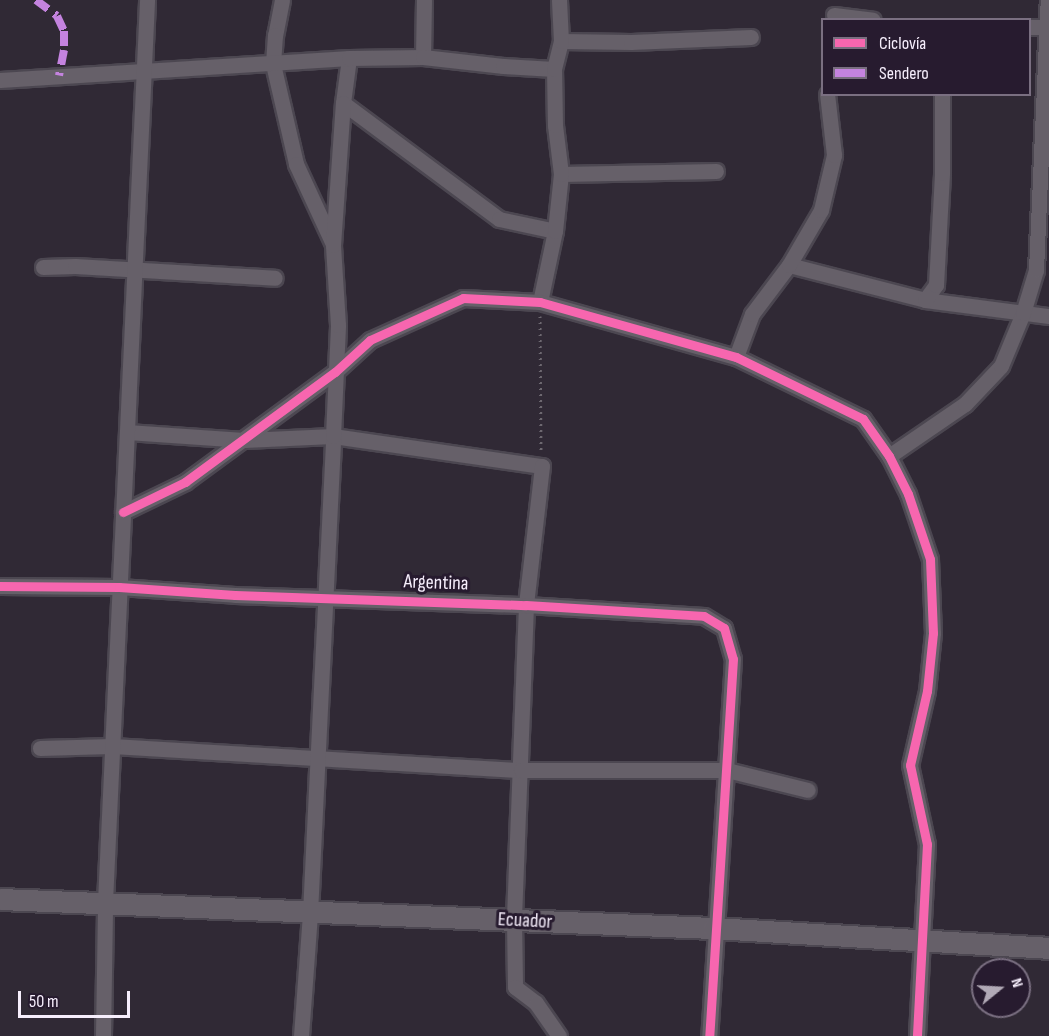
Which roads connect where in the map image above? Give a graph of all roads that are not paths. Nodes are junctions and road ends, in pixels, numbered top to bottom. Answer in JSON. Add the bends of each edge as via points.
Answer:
{"nodes":[{"id":1,"x":147,"y":0,"type":"edge"},
{"id":2,"x":282,"y":0,"type":"edge"},
{"id":3,"x":424,"y":0,"type":"edge"},
{"id":4,"x":559,"y":0,"type":"edge"},
{"id":5,"x":1048,"y":0,"type":"edge"},
{"id":6,"x":834,"y":12,"type":"edge"},
{"id":7,"x":863,"y":18,"type":"edge"},
{"id":8,"x":1031,"y":27,"type":"edge"},
{"id":9,"x":1048,"y":27,"type":"edge"},
{"id":10,"x":751,"y":37,"type":"dead end"},
{"id":11,"x":561,"y":41,"type":"junction"},
{"id":12,"x":423,"y":57,"type":"junction"},
{"id":13,"x":349,"y":58,"type":"junction"},
{"id":14,"x":273,"y":64,"type":"junction"},
{"id":15,"x":554,"y":69,"type":"junction"},
{"id":16,"x":144,"y":71,"type":"junction"},
{"id":17,"x":0,"y":80,"type":"edge"},
{"id":18,"x":827,"y":96,"type":"edge"},
{"id":19,"x":942,"y":96,"type":"edge"},
{"id":20,"x":343,"y":103,"type":"junction"},
{"id":21,"x":716,"y":171,"type":"dead end"},
{"id":22,"x":561,"y":174,"type":"junction"},
{"id":23,"x":1042,"y":213,"type":"edge"},
{"id":24,"x":555,"y":231,"type":"junction"},
{"id":25,"x":333,"y":245,"type":"junction"},
{"id":26,"x":789,"y":265,"type":"junction"},
{"id":27,"x":43,"y":267,"type":"dead end"},
{"id":28,"x":134,"y":271,"type":"junction"},
{"id":29,"x":275,"y":278,"type":"dead end"},
{"id":30,"x":925,"y":300,"type":"junction"},
{"id":31,"x":540,"y":302,"type":"junction"},
{"id":32,"x":1023,"y":313,"type":"junction"},
{"id":33,"x":1049,"y":316,"type":"edge"},
{"id":34,"x":736,"y":357,"type":"junction"},
{"id":35,"x":335,"y":372,"type":"junction"},
{"id":36,"x":127,"y":432,"type":"junction"},
{"id":37,"x":333,"y":436,"type":"junction"},
{"id":38,"x":244,"y":440,"type":"junction"},
{"id":39,"x":890,"y":456,"type":"junction"},
{"id":40,"x":123,"y":512,"type":"junction"},
{"id":41,"x":0,"y":586,"type":"edge"},
{"id":42,"x":119,"y":587,"type":"junction"},
{"id":43,"x":326,"y":597,"type":"junction"},
{"id":44,"x":526,"y":605,"type":"junction"},
{"id":45,"x":112,"y":746,"type":"junction"},
{"id":46,"x":40,"y":748,"type":"dead end"},
{"id":47,"x":316,"y":758,"type":"junction"},
{"id":48,"x":521,"y":770,"type":"junction"},
{"id":49,"x":727,"y":770,"type":"junction"},
{"id":50,"x":808,"y":790,"type":"dead end"},
{"id":51,"x":0,"y":899,"type":"edge"},
{"id":52,"x":105,"y":902,"type":"junction"},
{"id":53,"x":310,"y":913,"type":"junction"},
{"id":54,"x":514,"y":920,"type":"junction"},
{"id":55,"x":714,"y":928,"type":"junction"},
{"id":56,"x":922,"y":941,"type":"junction"},
{"id":57,"x":1049,"y":948,"type":"edge"},
{"id":58,"x":711,"y":1032,"type":"edge"},
{"id":59,"x":104,"y":1036,"type":"edge"},
{"id":60,"x":301,"y":1036,"type":"edge"},
{"id":61,"x":559,"y":1036,"type":"edge"},
{"id":62,"x":917,"y":1036,"type":"edge"}],
"edges":[{"from":1,"to":16,"type":"street"},
{"from":2,"to":14,"type":"street"},
{"from":3,"to":12,"type":"street"},
{"from":4,"to":11,"type":"street"},
{"from":5,"to":9,"type":"street"},
{"from":6,"to":7,"type":"street"},
{"from":8,"to":9,"type":"street"},
{"from":9,"to":23,"type":"street"},
{"from":10,"to":11,"type":"street"},
{"from":11,"to":15,"type":"street"},
{"from":12,"to":13,"type":"street"},
{"from":12,"to":15,"type":"street"},
{"from":13,"to":14,"type":"street"},
{"from":13,"to":20,"type":"street"},
{"from":14,"to":16,"type":"street"},
{"from":14,"to":25,"type":"street","via":[[296,164]]},
{"from":15,"to":22,"type":"street"},
{"from":16,"to":17,"type":"street"},
{"from":16,"to":28,"type":"street"},
{"from":18,"to":26,"type":"street","via":[[834,155],[829,184],[821,210]]},
{"from":19,"to":30,"type":"street","via":[[936,285]]},
{"from":20,"to":24,"type":"street","via":[[499,219]]},
{"from":20,"to":25,"type":"street"},
{"from":21,"to":22,"type":"street"},
{"from":22,"to":24,"type":"street"},
{"from":23,"to":32,"type":"street","via":[[1036,270]]},
{"from":24,"to":31,"type":"street"},
{"from":25,"to":35,"type":"street","via":[[338,325]]},
{"from":26,"to":30,"type":"street"},
{"from":26,"to":34,"type":"street","via":[[752,314]]},
{"from":27,"to":28,"type":"street"},
{"from":28,"to":29,"type":"street"},
{"from":28,"to":36,"type":"street"},
{"from":30,"to":32,"type":"street"},
{"from":31,"to":34,"type":"street"},
{"from":31,"to":35,"type":"street","via":[[463,297],[370,340]]},
{"from":32,"to":33,"type":"street"},
{"from":32,"to":39,"type":"street","via":[[1001,366],[965,404]]},
{"from":34,"to":39,"type":"street","via":[[863,419]]},
{"from":35,"to":37,"type":"street"},
{"from":35,"to":38,"type":"street"},
{"from":36,"to":38,"type":"street"},
{"from":36,"to":40,"type":"street"},
{"from":37,"to":38,"type":"street"},
{"from":37,"to":43,"type":"street"},
{"from":37,"to":44,"type":"street","via":[[542,466]]},
{"from":38,"to":40,"type":"street","via":[[185,482]]},
{"from":39,"to":56,"type":"street","via":[[908,494],[930,559],[933,633],[927,691],[910,765],[927,844]]},
{"from":40,"to":42,"type":"street"},
{"from":41,"to":42,"type":"street","name":"Argentina"},
{"from":42,"to":43,"type":"street","name":"Argentina"},
{"from":42,"to":45,"type":"street"},
{"from":43,"to":44,"type":"street","name":"Argentina"},
{"from":43,"to":47,"type":"street"},
{"from":44,"to":48,"type":"street"},
{"from":44,"to":49,"type":"street","name":"Argentina","via":[[704,616],[724,628],[733,659]]},
{"from":45,"to":46,"type":"street"},
{"from":45,"to":47,"type":"street"},
{"from":45,"to":52,"type":"street"},
{"from":47,"to":48,"type":"street"},
{"from":47,"to":53,"type":"street"},
{"from":48,"to":49,"type":"street"},
{"from":48,"to":54,"type":"street"},
{"from":49,"to":50,"type":"street"},
{"from":49,"to":55,"type":"street","name":"Argentina"},
{"from":51,"to":52,"type":"street","name":"Ecuador"},
{"from":52,"to":53,"type":"street","name":"Ecuador"},
{"from":52,"to":59,"type":"street"},
{"from":53,"to":54,"type":"street","name":"Ecuador"},
{"from":53,"to":60,"type":"street"},
{"from":54,"to":55,"type":"street","name":"Ecuador"},
{"from":54,"to":61,"type":"street","via":[[515,987],[536,1003]]},
{"from":55,"to":56,"type":"street","name":"Ecuador"},
{"from":55,"to":58,"type":"street","name":"Argentina"},
{"from":56,"to":57,"type":"street","name":"Ecuador"},
{"from":56,"to":62,"type":"street"}]}
